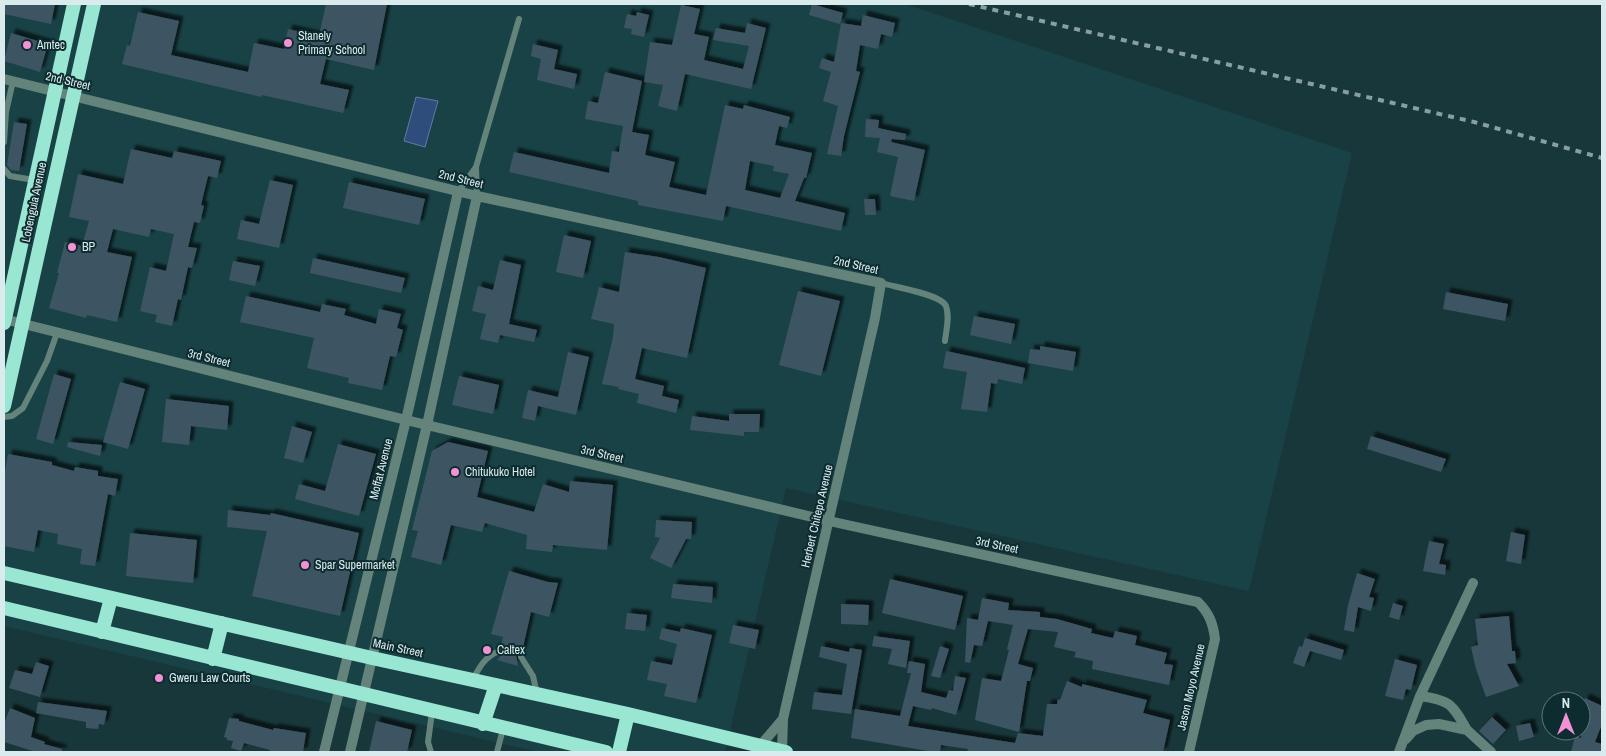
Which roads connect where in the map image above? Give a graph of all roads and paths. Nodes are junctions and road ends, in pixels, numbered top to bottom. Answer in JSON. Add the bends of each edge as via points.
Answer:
{"nodes":[{"id":1,"x":74,"y":4,"type":"edge"},
{"id":2,"x":94,"y":4,"type":"edge"},
{"id":3,"x":520,"y":19,"type":"dead end"},
{"id":4,"x":8,"y":80,"type":"edge"},
{"id":5,"x":55,"y":91,"type":"junction"},
{"id":6,"x":73,"y":95,"type":"junction"},
{"id":7,"x":4,"y":142,"type":"edge"},
{"id":8,"x":476,"y":167,"type":"junction"},
{"id":9,"x":4,"y":169,"type":"edge"},
{"id":10,"x":34,"y":180,"type":"junction"},
{"id":11,"x":458,"y":192,"type":"junction"},
{"id":12,"x":476,"y":196,"type":"junction"},
{"id":13,"x":881,"y":283,"type":"junction"},
{"id":14,"x":876,"y":318,"type":"joint"},
{"id":15,"x":4,"y":320,"type":"edge"},
{"id":16,"x":22,"y":324,"type":"junction"},
{"id":17,"x":57,"y":333,"type":"junction"},
{"id":18,"x":945,"y":341,"type":"dead end"},
{"id":19,"x":4,"y":406,"type":"edge"},
{"id":20,"x":4,"y":417,"type":"edge"},
{"id":21,"x":406,"y":420,"type":"junction"},
{"id":22,"x":427,"y":425,"type":"junction"},
{"id":23,"x":829,"y":521,"type":"junction"},
{"id":24,"x":4,"y":573,"type":"edge"},
{"id":25,"x":1473,"y":583,"type":"dead end"},
{"id":26,"x":111,"y":598,"type":"junction"},
{"id":27,"x":1198,"y":602,"type":"joint"},
{"id":28,"x":4,"y":608,"type":"edge"},
{"id":29,"x":222,"y":623,"type":"junction"},
{"id":30,"x":102,"y":632,"type":"junction"},
{"id":31,"x":499,"y":651,"type":"dead end"},
{"id":32,"x":348,"y":652,"type":"junction"},
{"id":33,"x":521,"y":657,"type":"dead end"},
{"id":34,"x":372,"y":658,"type":"junction"},
{"id":35,"x":213,"y":659,"type":"junction"},
{"id":36,"x":473,"y":680,"type":"junction"},
{"id":37,"x":496,"y":685,"type":"junction"},
{"id":38,"x":338,"y":689,"type":"junction"},
{"id":39,"x":537,"y":694,"type":"junction"},
{"id":40,"x":363,"y":695,"type":"junction"},
{"id":41,"x":1420,"y":696,"type":"junction"},
{"id":42,"x":432,"y":712,"type":"junction"},
{"id":43,"x":628,"y":714,"type":"junction"},
{"id":44,"x":782,"y":719,"type":"junction"},
{"id":45,"x":484,"y":724,"type":"junction"},
{"id":46,"x":503,"y":728,"type":"junction"},
{"id":47,"x":1467,"y":730,"type":"junction"},
{"id":48,"x":1400,"y":748,"type":"edge"},
{"id":49,"x":759,"y":749,"type":"edge"},
{"id":50,"x":598,"y":751,"type":"edge"},
{"id":51,"x":324,"y":752,"type":"edge"},
{"id":52,"x":350,"y":752,"type":"edge"},
{"id":53,"x":432,"y":752,"type":"edge"},
{"id":54,"x":497,"y":752,"type":"edge"},
{"id":55,"x":619,"y":752,"type":"edge"},
{"id":56,"x":783,"y":752,"type":"edge"},
{"id":57,"x":1188,"y":752,"type":"edge"},
{"id":58,"x":1491,"y":752,"type":"edge"}],
"edges":[{"from":1,"to":5,"type":"highway","name":"Lobengula Avenue"},
{"from":2,"to":6,"type":"highway","name":"Lobengula Avenue"},
{"from":3,"to":8,"type":"lane"},
{"from":4,"to":5,"type":"street","name":"2nd Street"},
{"from":4,"to":7,"type":"lane"},
{"from":5,"to":6,"type":"street","name":"2nd Street"},
{"from":5,"to":10,"type":"highway","name":"Lobengula Avenue"},
{"from":6,"to":11,"type":"street","name":"2nd Street"},
{"from":6,"to":16,"type":"highway","name":"Lobengula Avenue"},
{"from":8,"to":11,"type":"lane"},
{"from":8,"to":12,"type":"lane"},
{"from":9,"to":10,"type":"lane","via":[[10,176]]},
{"from":10,"to":15,"type":"highway","name":"Lobengula Avenue"},
{"from":11,"to":12,"type":"street","name":"2nd Street"},
{"from":11,"to":21,"type":"street","name":"Moffat Avenue"},
{"from":12,"to":13,"type":"street","name":"2nd Street"},
{"from":12,"to":22,"type":"street"},
{"from":13,"to":14,"type":"street","name":"2nd Street"},
{"from":13,"to":18,"type":"lane","via":[[942,301],[946,305],[948,319]]},
{"from":14,"to":23,"type":"street","name":"Herbert Chitepo Avenue"},
{"from":15,"to":16,"type":"street","name":"3rd Street"},
{"from":16,"to":17,"type":"street","name":"3rd Street"},
{"from":16,"to":19,"type":"highway","name":"Lobengula Avenue"},
{"from":17,"to":20,"type":"lane","via":[[23,408],[12,416]]},
{"from":17,"to":21,"type":"street","name":"3rd Street"},
{"from":21,"to":22,"type":"street","name":"3rd Street"},
{"from":21,"to":32,"type":"street","name":"Moffat Avenue"},
{"from":22,"to":23,"type":"street","name":"3rd Street"},
{"from":22,"to":34,"type":"street"},
{"from":23,"to":27,"type":"street","name":"3rd Street"},
{"from":23,"to":44,"type":"street","name":"Herbert Chitepo Avenue"},
{"from":24,"to":26,"type":"highway","name":"Main Street"},
{"from":25,"to":41,"type":"street"},
{"from":26,"to":29,"type":"highway","name":"Main Street"},
{"from":26,"to":30,"type":"highway"},
{"from":27,"to":57,"type":"street","name":"Jason Moyo Avenue","via":[[1207,611],[1215,638]]},
{"from":28,"to":30,"type":"highway"},
{"from":29,"to":32,"type":"highway","name":"Main Street"},
{"from":29,"to":35,"type":"highway"},
{"from":30,"to":35,"type":"highway"},
{"from":31,"to":36,"type":"lane","via":[[481,663]]},
{"from":32,"to":34,"type":"highway","name":"Main Street"},
{"from":32,"to":38,"type":"street","name":"Moffat Avenue"},
{"from":33,"to":39,"type":"lane","via":[[533,676]]},
{"from":34,"to":36,"type":"highway","name":"Main Street"},
{"from":34,"to":40,"type":"street"},
{"from":35,"to":38,"type":"highway"},
{"from":36,"to":37,"type":"highway","name":"Main Street"},
{"from":37,"to":39,"type":"highway","name":"Main Street"},
{"from":37,"to":45,"type":"highway"},
{"from":38,"to":40,"type":"highway"},
{"from":38,"to":51,"type":"street","name":"Moffat Avenue"},
{"from":39,"to":43,"type":"highway","name":"Main Street"},
{"from":40,"to":42,"type":"highway"},
{"from":40,"to":52,"type":"street"},
{"from":41,"to":47,"type":"street","via":[[1447,702]]},
{"from":41,"to":48,"type":"street"},
{"from":42,"to":45,"type":"highway"},
{"from":42,"to":53,"type":"lane","via":[[428,742]]},
{"from":43,"to":49,"type":"highway","name":"Main Street"},
{"from":43,"to":55,"type":"highway"},
{"from":44,"to":49,"type":"street","name":"Herbert Chitepo Avenue"},
{"from":44,"to":56,"type":"street","name":"Herbert Chitepo Avenue"},
{"from":45,"to":46,"type":"highway"},
{"from":46,"to":50,"type":"highway"},
{"from":46,"to":54,"type":"lane"},
{"from":47,"to":48,"type":"street","via":[[1439,724],[1426,725],[1413,731]]},
{"from":47,"to":58,"type":"street"},
{"from":49,"to":56,"type":"highway","name":"Main Street"}]}
